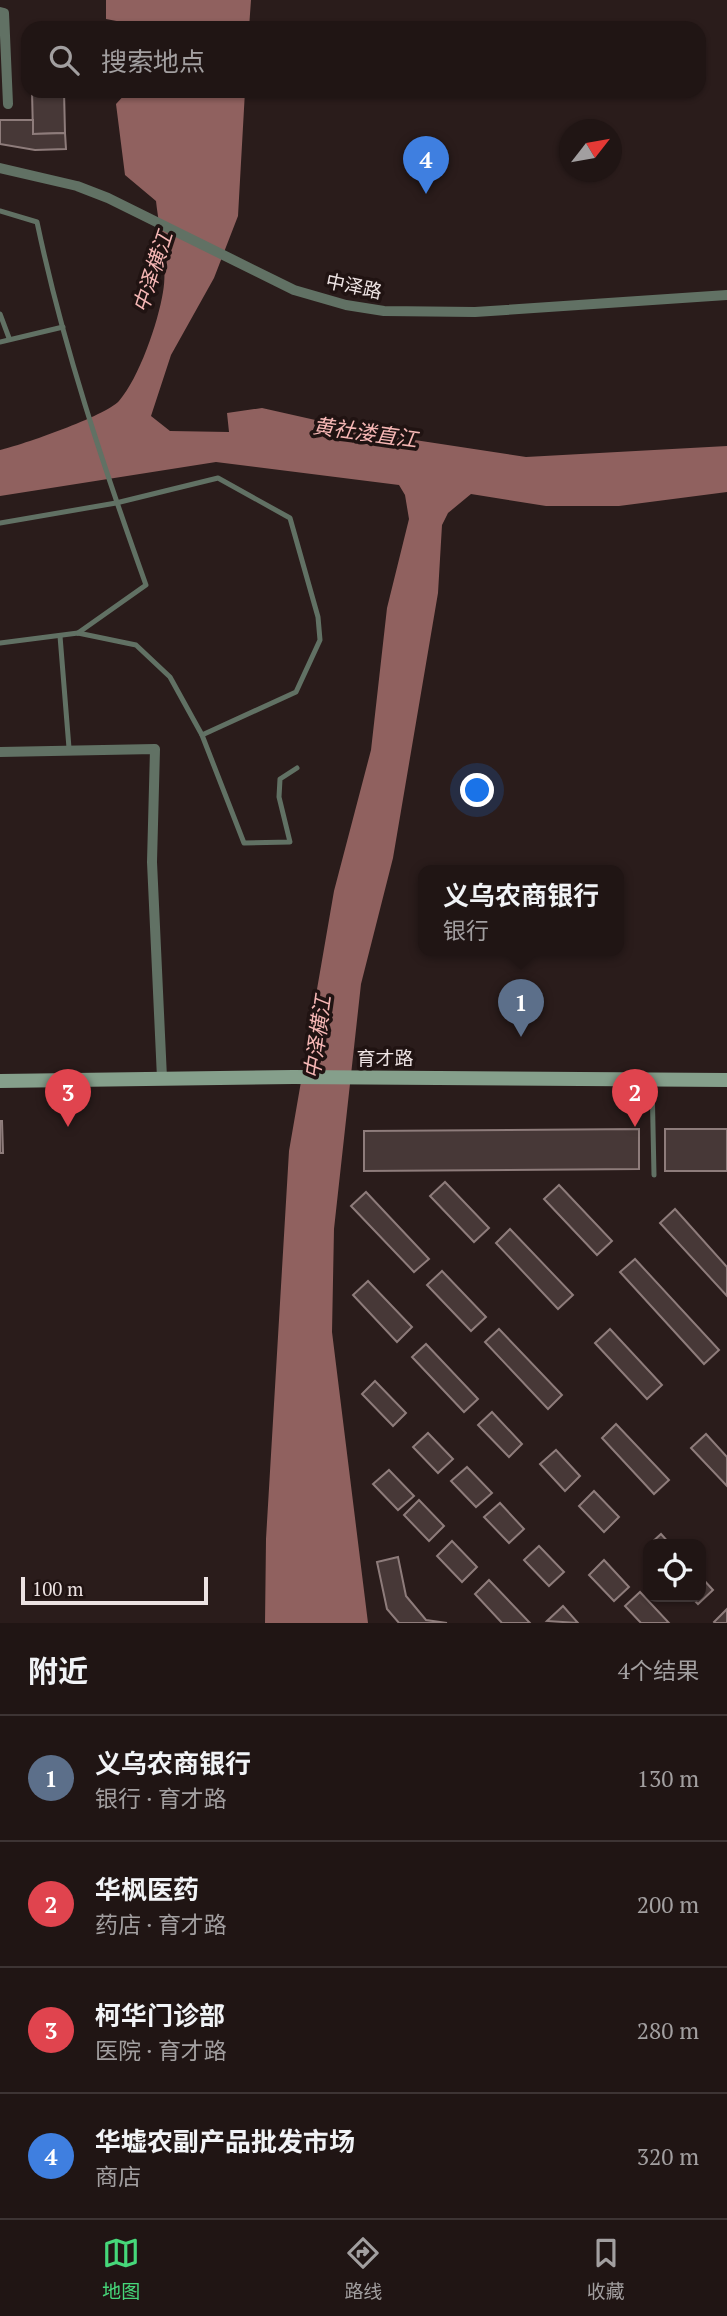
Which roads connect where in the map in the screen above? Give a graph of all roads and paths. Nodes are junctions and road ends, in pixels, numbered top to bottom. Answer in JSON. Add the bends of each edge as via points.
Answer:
{"nodes":[{"id":1,"x":0,"y":12,"type":"edge"},
{"id":2,"x":8,"y":104,"type":"dead end"},
{"id":3,"x":0,"y":168,"type":"edge"},
{"id":4,"x":0,"y":211,"type":"edge"},
{"id":5,"x":727,"y":295,"type":"edge"},
{"id":6,"x":0,"y":314,"type":"edge"},
{"id":7,"x":63,"y":327,"type":"junction"},
{"id":8,"x":9,"y":338,"type":"junction"},
{"id":9,"x":0,"y":342,"type":"edge"},
{"id":10,"x":116,"y":503,"type":"junction"},
{"id":11,"x":0,"y":523,"type":"edge"},
{"id":12,"x":78,"y":633,"type":"junction"},
{"id":13,"x":60,"y":636,"type":"junction"},
{"id":14,"x":0,"y":643,"type":"edge"},
{"id":15,"x":202,"y":735,"type":"junction"},
{"id":16,"x":69,"y":748,"type":"junction"},
{"id":17,"x":0,"y":752,"type":"edge"},
{"id":18,"x":297,"y":768,"type":"dead end"},
{"id":19,"x":162,"y":1078,"type":"junction"},
{"id":20,"x":652,"y":1080,"type":"junction"},
{"id":21,"x":727,"y":1080,"type":"edge"},
{"id":22,"x":0,"y":1081,"type":"edge"},
{"id":23,"x":654,"y":1175,"type":"dead end"}],
"edges":[{"from":1,"to":2,"type":"street","via":[[4,13]]},
{"from":3,"to":5,"type":"street","name":"中泽路","via":[[78,186],[294,290],[346,305],[384,311],[475,312]]},
{"from":4,"to":7,"type":"lane","via":[[37,222]]},
{"from":6,"to":8,"type":"lane"},
{"from":7,"to":8,"type":"lane"},
{"from":7,"to":10,"type":"lane"},
{"from":8,"to":9,"type":"lane"},
{"from":10,"to":11,"type":"lane"},
{"from":10,"to":12,"type":"lane","via":[[146,585]]},
{"from":10,"to":15,"type":"lane","via":[[218,478],[290,518],[318,617],[320,640],[296,692]]},
{"from":12,"to":13,"type":"lane"},
{"from":12,"to":15,"type":"lane","via":[[136,645],[170,677]]},
{"from":13,"to":14,"type":"lane"},
{"from":13,"to":16,"type":"lane"},
{"from":15,"to":18,"type":"lane","via":[[244,843],[290,842],[279,797],[280,779]]},
{"from":16,"to":17,"type":"street"},
{"from":16,"to":19,"type":"street","via":[[155,749],[152,862]]},
{"from":19,"to":20,"type":"street","name":"育才路"},
{"from":19,"to":22,"type":"street","name":"育才路"},
{"from":20,"to":21,"type":"street","name":"育才路"},
{"from":20,"to":23,"type":"lane"}]}
